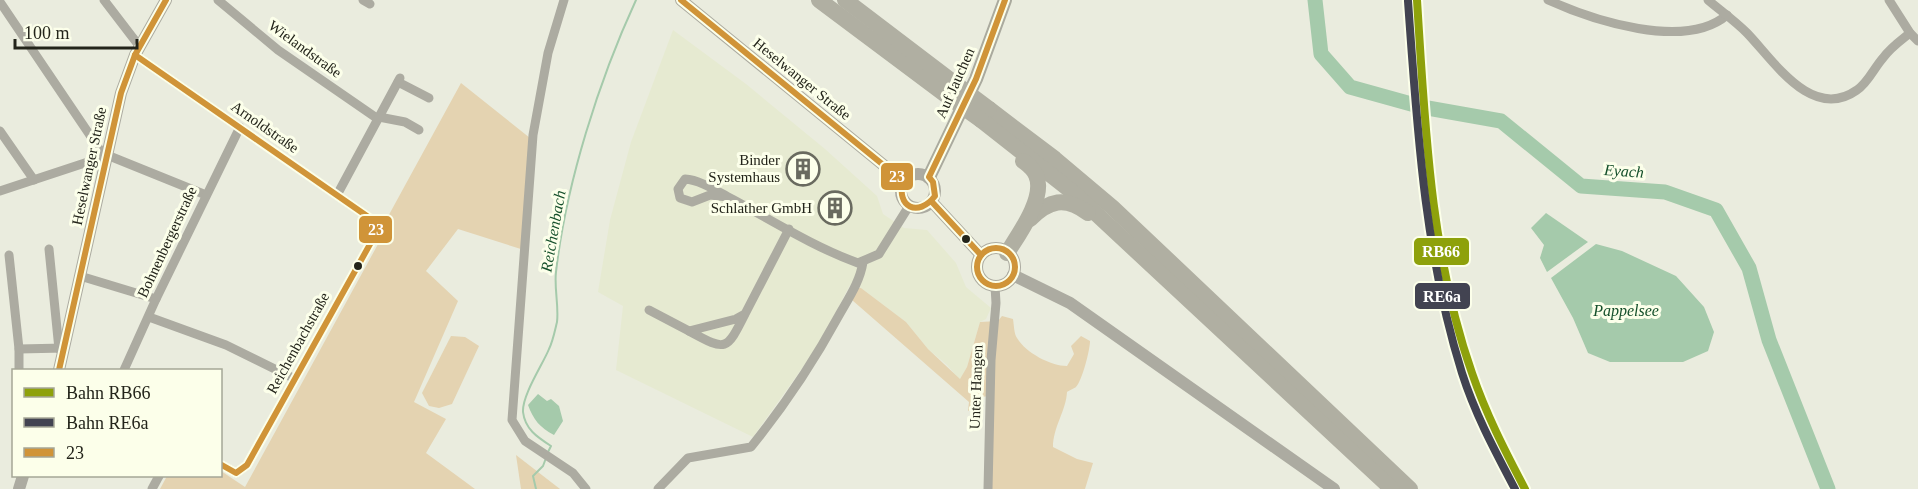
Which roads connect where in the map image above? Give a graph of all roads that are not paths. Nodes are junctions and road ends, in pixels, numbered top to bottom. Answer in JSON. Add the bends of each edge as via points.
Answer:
{"nodes":[{"id":1,"x":104,"y":0,"type":"edge"},
{"id":2,"x":166,"y":0,"type":"edge"},
{"id":3,"x":218,"y":0,"type":"edge"},
{"id":4,"x":564,"y":0,"type":"edge"},
{"id":5,"x":681,"y":0,"type":"edge"},
{"id":6,"x":819,"y":0,"type":"edge"},
{"id":7,"x":845,"y":0,"type":"edge"},
{"id":8,"x":856,"y":0,"type":"edge"},
{"id":9,"x":1005,"y":0,"type":"edge"},
{"id":10,"x":1548,"y":0,"type":"edge"},
{"id":11,"x":1708,"y":0,"type":"edge"},
{"id":12,"x":1889,"y":0,"type":"edge"},
{"id":13,"x":2,"y":7,"type":"edge"},
{"id":14,"x":1727,"y":15,"type":"junction"},
{"id":15,"x":875,"y":22,"type":"junction"},
{"id":16,"x":1910,"y":33,"type":"junction"},
{"id":17,"x":1918,"y":41,"type":"edge"},
{"id":18,"x":137,"y":51,"type":"junction"},
{"id":19,"x":950,"y":88,"type":"junction"},
{"id":20,"x":429,"y":98,"type":"dead end"},
{"id":21,"x":985,"y":114,"type":"junction"},
{"id":22,"x":379,"y":118,"type":"junction"},
{"id":23,"x":240,"y":127,"type":"junction"},
{"id":24,"x":0,"y":130,"type":"edge"},
{"id":25,"x":419,"y":130,"type":"dead end"},
{"id":26,"x":996,"y":132,"type":"junction"},
{"id":27,"x":106,"y":156,"type":"junction"},
{"id":28,"x":929,"y":177,"type":"junction"},
{"id":29,"x":34,"y":180,"type":"junction"},
{"id":30,"x":903,"y":182,"type":"junction"},
{"id":31,"x":0,"y":191,"type":"edge"},
{"id":32,"x":206,"y":195,"type":"junction"},
{"id":33,"x":337,"y":195,"type":"junction"},
{"id":34,"x":728,"y":197,"type":"junction"},
{"id":35,"x":932,"y":202,"type":"junction"},
{"id":36,"x":909,"y":206,"type":"junction"},
{"id":37,"x":377,"y":223,"type":"joint"},
{"id":38,"x":1023,"y":226,"type":"junction"},
{"id":39,"x":789,"y":229,"type":"junction"},
{"id":40,"x":1118,"y":233,"type":"junction"},
{"id":41,"x":49,"y":249,"type":"dead end"},
{"id":42,"x":1007,"y":253,"type":"junction"},
{"id":43,"x":9,"y":255,"type":"dead end"},
{"id":44,"x":981,"y":255,"type":"junction"},
{"id":45,"x":863,"y":262,"type":"junction"},
{"id":46,"x":1013,"y":275,"type":"junction"},
{"id":47,"x":81,"y":276,"type":"junction"},
{"id":48,"x":995,"y":286,"type":"junction"},
{"id":49,"x":156,"y":299,"type":"junction"},
{"id":50,"x":649,"y":310,"type":"dead end"},
{"id":51,"x":745,"y":314,"type":"junction"},
{"id":52,"x":149,"y":317,"type":"junction"},
{"id":53,"x":689,"y":331,"type":"junction"},
{"id":54,"x":62,"y":348,"type":"junction"},
{"id":55,"x":19,"y":349,"type":"junction"},
{"id":56,"x":18,"y":369,"type":"edge"},
{"id":57,"x":59,"y":369,"type":"edge"},
{"id":58,"x":124,"y":369,"type":"edge"},
{"id":59,"x":295,"y":379,"type":"junction"},
{"id":60,"x":222,"y":465,"type":"edge"},
{"id":61,"x":586,"y":489,"type":"edge"},
{"id":62,"x":658,"y":489,"type":"edge"},
{"id":63,"x":988,"y":489,"type":"edge"},
{"id":64,"x":1334,"y":489,"type":"edge"},
{"id":65,"x":1392,"y":489,"type":"edge"},
{"id":66,"x":1410,"y":489,"type":"edge"}],
"edges":[{"from":1,"to":18,"type":"street","name":"Arnoldstraße"},
{"from":2,"to":18,"type":"street","name":"Heselwanger Straße"},
{"from":3,"to":22,"type":"street","name":"Wielandstraße","via":[[278,50]]},
{"from":4,"to":61,"type":"street","via":[[548,53],[533,135],[512,420],[525,441],[573,473]]},
{"from":5,"to":30,"type":"street","name":"Heselwanger Straße"},
{"from":6,"to":19,"type":"highway"},
{"from":7,"to":15,"type":"highway"},
{"from":8,"to":15,"type":"highway"},
{"from":9,"to":28,"type":"main road","name":"Auf Jauchen","via":[[976,79]]},
{"from":10,"to":14,"type":"street","via":[[1574,12],[1648,30],[1697,29],[1711,26]]},
{"from":11,"to":14,"type":"street"},
{"from":12,"to":16,"type":"street"},
{"from":13,"to":27,"type":"street"},
{"from":14,"to":16,"type":"street","via":[[1794,82],[1825,99],[1858,90],[1882,58]]},
{"from":15,"to":19,"type":"highway"},
{"from":16,"to":17,"type":"street"},
{"from":18,"to":23,"type":"street","name":"Arnoldstraße"},
{"from":18,"to":27,"type":"street","name":"Heselwanger Straße","via":[[121,93]]},
{"from":19,"to":21,"type":"highway","bridge":true},
{"from":20,"to":22,"type":"street","via":[[399,80]]},
{"from":21,"to":26,"type":"highway"},
{"from":21,"to":66,"type":"highway","via":[[1055,159],[1112,207]]},
{"from":22,"to":25,"type":"street","via":[[405,122]]},
{"from":22,"to":33,"type":"street"},
{"from":23,"to":32,"type":"street","name":"Bohnenbergerstraße"},
{"from":23,"to":33,"type":"street","name":"Arnoldstraße"},
{"from":24,"to":29,"type":"street"},
{"from":26,"to":38,"type":"highway","via":[[1037,177],[1034,206]]},
{"from":26,"to":40,"type":"highway"},
{"from":27,"to":29,"type":"street"},
{"from":27,"to":32,"type":"street"},
{"from":27,"to":47,"type":"street","name":"Heselwanger Straße"},
{"from":28,"to":30,"type":"street","via":[[915,174]]},
{"from":28,"to":35,"type":"street","via":[[936,189]]},
{"from":29,"to":31,"type":"street"},
{"from":30,"to":36,"type":"street","via":[[901,194]]},
{"from":32,"to":49,"type":"street","name":"Bohnenbergerstraße"},
{"from":33,"to":37,"type":"street","name":"Arnoldstraße"},
{"from":34,"to":34,"type":"street","via":[[693,179],[685,179],[678,189],[680,198],[692,202],[710,195]]},
{"from":34,"to":39,"type":"street"},
{"from":35,"to":36,"type":"street","via":[[922,208]]},
{"from":35,"to":44,"type":"street"},
{"from":36,"to":45,"type":"street","via":[[879,254]]},
{"from":37,"to":59,"type":"street","name":"Reichenbachstraße","via":[[374,237]]},
{"from":38,"to":40,"type":"highway","via":[[1041,208],[1060,201],[1077,205]]},
{"from":38,"to":42,"type":"highway"},
{"from":39,"to":45,"type":"street","via":[[840,256]]},
{"from":39,"to":51,"type":"street"},
{"from":40,"to":65,"type":"highway"},
{"from":41,"to":54,"type":"street"},
{"from":42,"to":44,"type":"street","via":[[997,249]]},
{"from":42,"to":46,"type":"street","via":[[1014,263]]},
{"from":43,"to":55,"type":"street"},
{"from":44,"to":48,"type":"street","via":[[977,266],[980,278]]},
{"from":45,"to":62,"type":"street","via":[[856,285],[820,349],[781,410],[751,447],[688,458]]},
{"from":46,"to":48,"type":"street","via":[[1006,283]]},
{"from":46,"to":64,"type":"street","via":[[1070,303]]},
{"from":47,"to":49,"type":"street"},
{"from":47,"to":54,"type":"street","name":"Heselwanger Straße"},
{"from":48,"to":63,"type":"street","name":"Unter Hangen"},
{"from":49,"to":52,"type":"street","name":"Bohnenbergerstraße"},
{"from":50,"to":53,"type":"street"},
{"from":51,"to":53,"type":"street"},
{"from":51,"to":53,"type":"street","via":[[727,345],[713,344]]},
{"from":52,"to":58,"type":"street","name":"Bohnenbergerstraße"},
{"from":52,"to":59,"type":"street","via":[[226,345]]},
{"from":54,"to":55,"type":"street"},
{"from":54,"to":57,"type":"street","name":"Heselwanger Straße"},
{"from":55,"to":56,"type":"street"},
{"from":59,"to":60,"type":"street","name":"Reichenbachstraße","via":[[247,465],[236,473]]}]}
